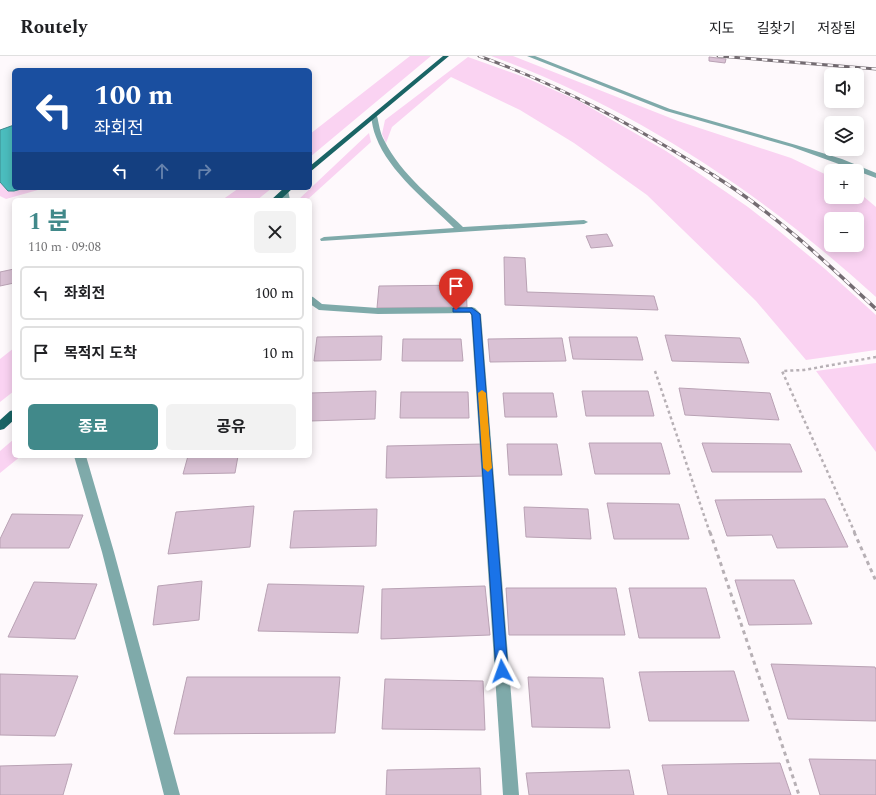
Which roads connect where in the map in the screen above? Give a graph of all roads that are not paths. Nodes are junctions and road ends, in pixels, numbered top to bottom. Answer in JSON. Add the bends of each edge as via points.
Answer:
{"nodes":[{"id":1,"x":530,"y":56,"type":"edge"},
{"id":2,"x":445,"y":57,"type":"edge"},
{"id":3,"x":374,"y":116,"type":"junction"},
{"id":4,"x":312,"y":168,"type":"edge"},
{"id":5,"x":876,"y":176,"type":"edge"},
{"id":6,"x":584,"y":222,"type":"dead end"},
{"id":7,"x":461,"y":230,"type":"junction"},
{"id":8,"x":324,"y":239,"type":"dead end"},
{"id":9,"x":312,"y":301,"type":"edge"},
{"id":10,"x":12,"y":416,"type":"edge"},
{"id":11,"x":0,"y":426,"type":"edge"},
{"id":12,"x":81,"y":458,"type":"edge"},
{"id":13,"x":172,"y":795,"type":"edge"},
{"id":14,"x":511,"y":795,"type":"edge"}],
"edges":[{"from":1,"to":5,"type":"street","via":[[668,110],[794,146]]},
{"from":2,"to":3,"type":"main road"},
{"from":3,"to":4,"type":"main road"},
{"from":3,"to":7,"type":"street","via":[[382,144],[398,167]]},
{"from":6,"to":7,"type":"street"},
{"from":7,"to":8,"type":"street"},
{"from":9,"to":14,"type":"street","via":[[319,307],[378,311],[472,310],[476,314]]},
{"from":10,"to":11,"type":"main road"},
{"from":12,"to":13,"type":"street"}]}
